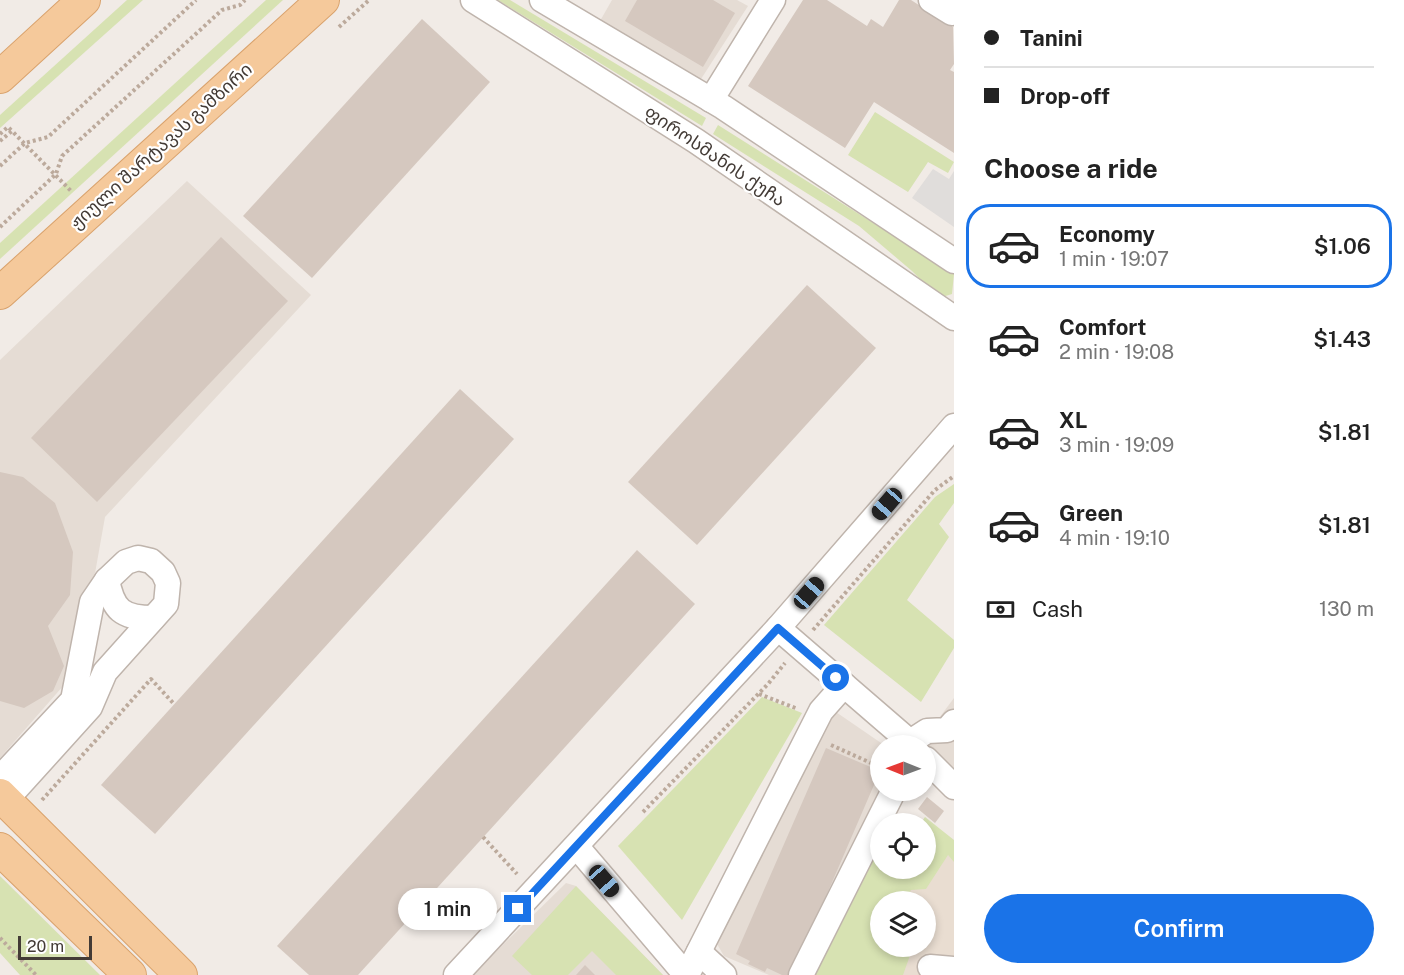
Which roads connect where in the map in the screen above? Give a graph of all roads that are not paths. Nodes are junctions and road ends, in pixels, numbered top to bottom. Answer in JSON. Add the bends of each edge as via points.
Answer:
{"nodes":[{"id":1,"x":84,"y":0,"type":"edge"},
{"id":2,"x":323,"y":0,"type":"edge"},
{"id":3,"x":473,"y":0,"type":"edge"},
{"id":4,"x":542,"y":0,"type":"edge"},
{"id":5,"x":773,"y":0,"type":"edge"},
{"id":6,"x":931,"y":0,"type":"edge"},
{"id":7,"x":952,"y":13,"type":"dead end"},
{"id":8,"x":0,"y":77,"type":"edge"},
{"id":9,"x":711,"y":100,"type":"junction"},
{"id":10,"x":954,"y":261,"type":"edge"},
{"id":11,"x":0,"y":293,"type":"edge"},
{"id":12,"x":954,"y":318,"type":"edge"},
{"id":13,"x":954,"y":426,"type":"edge"},
{"id":14,"x":107,"y":580,"type":"junction"},
{"id":15,"x":153,"y":618,"type":"junction"},
{"id":16,"x":778,"y":628,"type":"junction"},
{"id":17,"x":844,"y":685,"type":"junction"},
{"id":18,"x":952,"y":729,"type":"edge"},
{"id":19,"x":900,"y":735,"type":"edge"},
{"id":20,"x":924,"y":735,"type":"edge"},
{"id":21,"x":936,"y":769,"type":"edge"},
{"id":22,"x":954,"y":787,"type":"edge"},
{"id":23,"x":2,"y":791,"type":"edge"},
{"id":24,"x":888,"y":801,"type":"edge"},
{"id":25,"x":577,"y":848,"type":"junction"},
{"id":26,"x":0,"y":849,"type":"edge"},
{"id":27,"x":699,"y":952,"type":"junction"},
{"id":28,"x":130,"y":975,"type":"edge"},
{"id":29,"x":181,"y":975,"type":"edge"},
{"id":30,"x":456,"y":975,"type":"edge"},
{"id":31,"x":686,"y":975,"type":"edge"},
{"id":32,"x":724,"y":975,"type":"edge"},
{"id":33,"x":801,"y":975,"type":"edge"}],
"edges":[{"from":1,"to":8,"type":"main road"},
{"from":2,"to":11,"type":"main road","name":"ჟიული შარტავას გამზირი"},
{"from":3,"to":12,"type":"street","name":"ფიროსმანის ქუჩა","via":[[696,141]]},
{"from":4,"to":9,"type":"street"},
{"from":5,"to":9,"type":"street"},
{"from":6,"to":7,"type":"street"},
{"from":9,"to":10,"type":"street"},
{"from":13,"to":16,"type":"street"},
{"from":14,"to":15,"type":"street","via":[[111,602],[121,612]]},
{"from":14,"to":15,"type":"street","via":[[126,562],[138,558],[151,561],[162,572],[170,593]]},
{"from":14,"to":23,"type":"street","via":[[93,602],[73,700]]},
{"from":15,"to":23,"type":"street","via":[[105,672],[90,707]]},
{"from":16,"to":17,"type":"street"},
{"from":16,"to":25,"type":"street"},
{"from":17,"to":19,"type":"street"},
{"from":17,"to":27,"type":"street","via":[[813,726]]},
{"from":18,"to":20,"type":"street","via":[[927,731]]},
{"from":21,"to":22,"type":"street"},
{"from":23,"to":29,"type":"main road"},
{"from":24,"to":33,"type":"street"},
{"from":25,"to":30,"type":"street"},
{"from":25,"to":31,"type":"street"},
{"from":26,"to":28,"type":"main road"},
{"from":27,"to":31,"type":"street"},
{"from":27,"to":32,"type":"street"}]}
